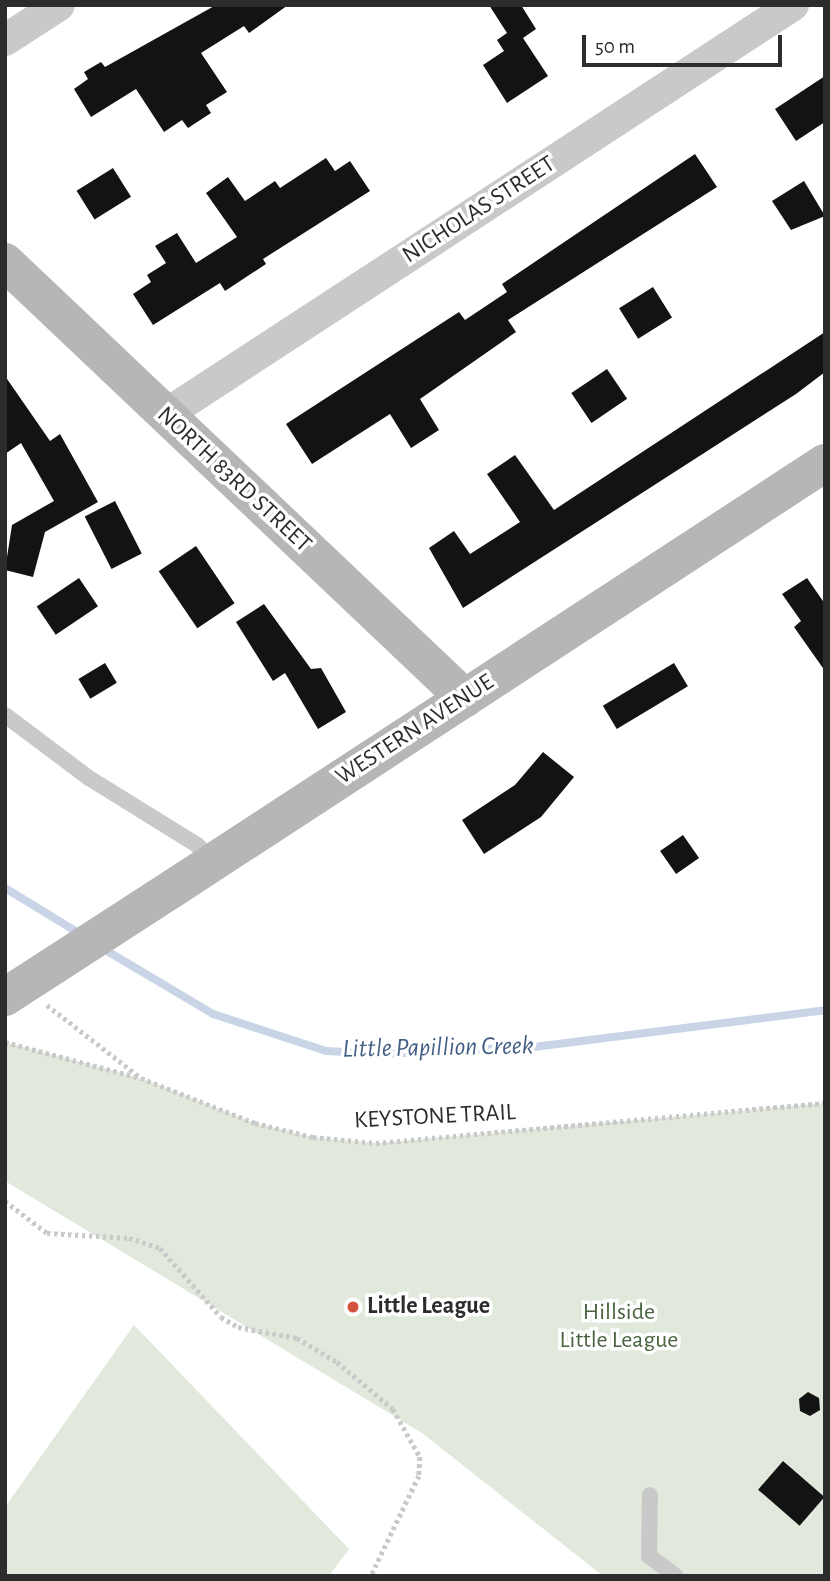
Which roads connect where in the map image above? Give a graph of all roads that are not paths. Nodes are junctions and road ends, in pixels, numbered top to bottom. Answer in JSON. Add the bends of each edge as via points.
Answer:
{"nodes":[{"id":1,"x":59,"y":5,"type":"edge"},
{"id":2,"x":793,"y":5,"type":"edge"},
{"id":3,"x":5,"y":40,"type":"edge"},
{"id":4,"x":5,"y":262,"type":"edge"},
{"id":5,"x":165,"y":415,"type":"junction"},
{"id":6,"x":825,"y":463,"type":"edge"},
{"id":7,"x":465,"y":698,"type":"junction"},
{"id":8,"x":5,"y":715,"type":"edge"},
{"id":9,"x":214,"y":862,"type":"junction"},
{"id":10,"x":23,"y":999,"type":"edge"},
{"id":11,"x":650,"y":1495,"type":"dead end"},
{"id":12,"x":676,"y":1576,"type":"edge"}],
"edges":[{"from":1,"to":3,"type":"street"},
{"from":2,"to":5,"type":"street","name":"NICHOLAS STREET"},
{"from":4,"to":5,"type":"street","name":"NORTH 83RD STREET"},
{"from":5,"to":7,"type":"street","name":"NORTH 83RD STREET"},
{"from":6,"to":7,"type":"street","name":"WESTERN AVENUE"},
{"from":7,"to":9,"type":"street","name":"WESTERN AVENUE"},
{"from":8,"to":9,"type":"lane","via":[[89,778],[197,845]]},
{"from":9,"to":10,"type":"street","name":"WESTERN AVENUE","bridge":true},
{"from":11,"to":12,"type":"lane","via":[[649,1556]]}]}
